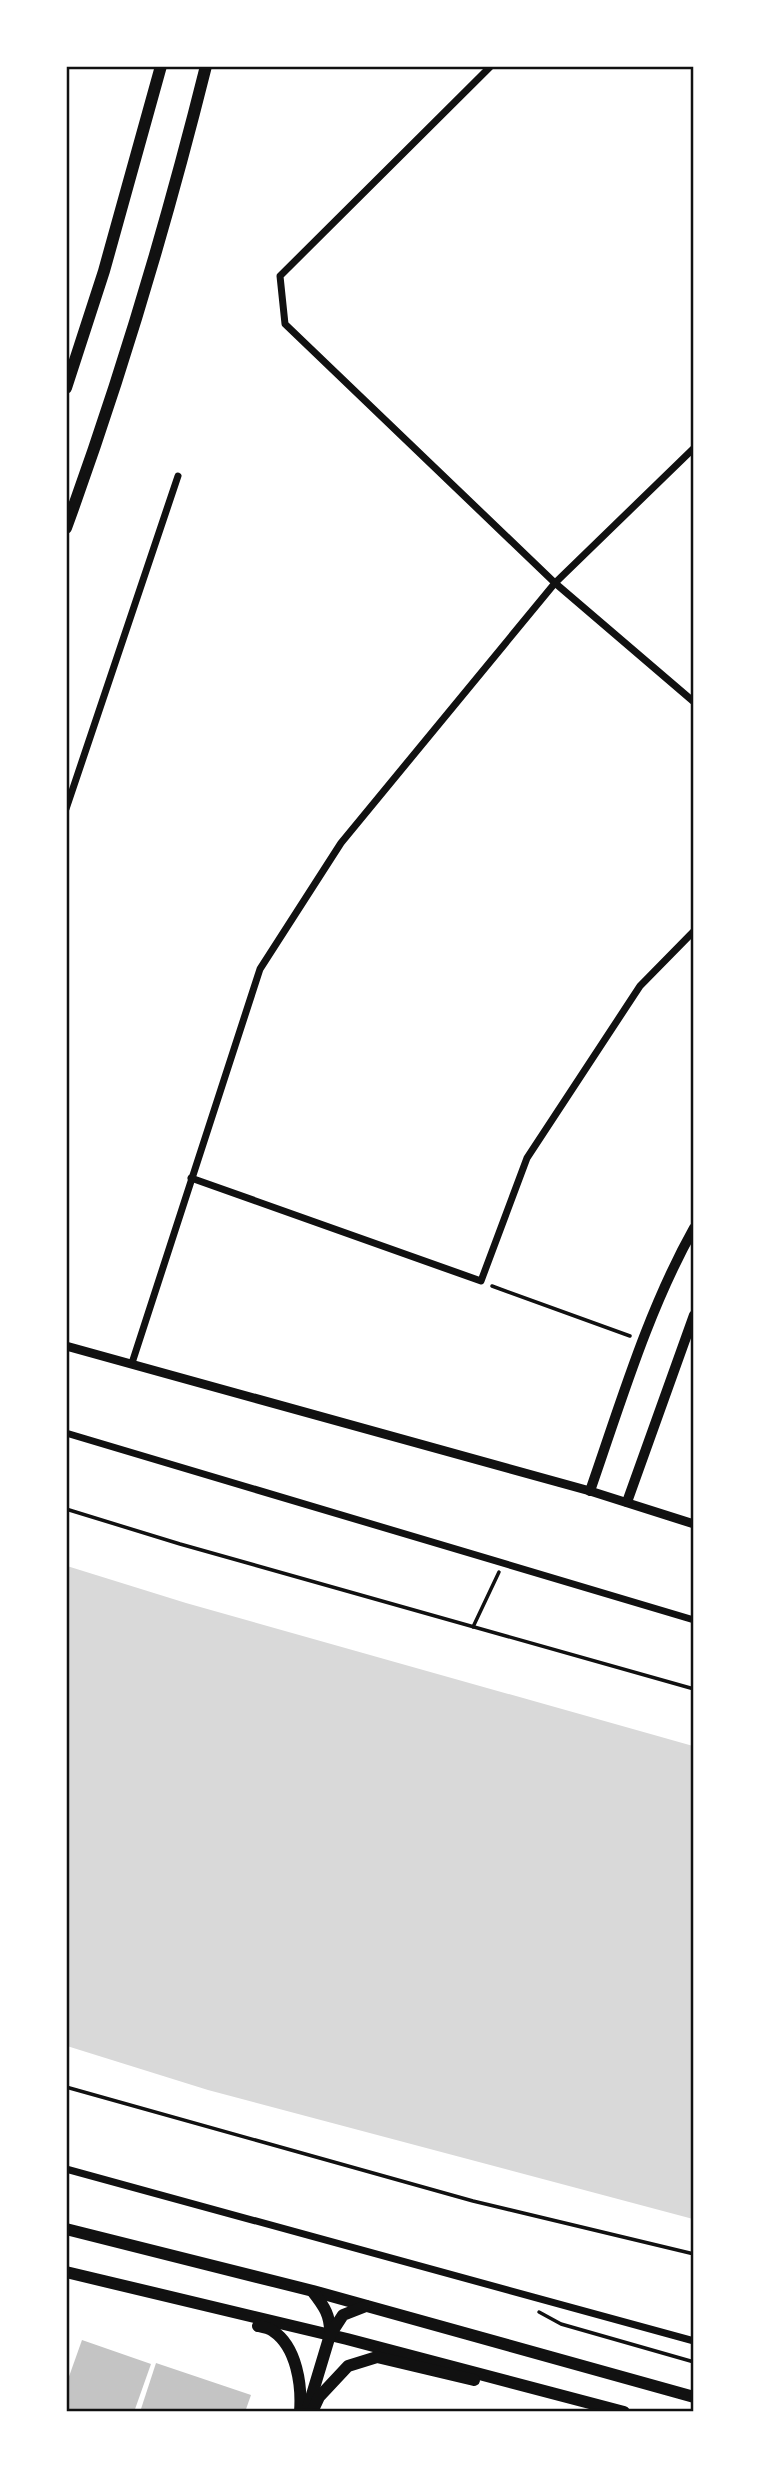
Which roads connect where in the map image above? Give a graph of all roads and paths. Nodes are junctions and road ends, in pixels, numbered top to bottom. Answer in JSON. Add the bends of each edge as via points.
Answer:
{"nodes":[{"id":1,"x":161,"y":66,"type":"edge"},
{"id":2,"x":205,"y":66,"type":"edge"},
{"id":3,"x":491,"y":66,"type":"edge"},
{"id":4,"x":66,"y":388,"type":"edge"},
{"id":5,"x":694,"y":448,"type":"edge"},
{"id":6,"x":177,"y":476,"type":"dead end"},
{"id":7,"x":66,"y":528,"type":"edge"},
{"id":8,"x":555,"y":583,"type":"junction"},
{"id":9,"x":694,"y":702,"type":"edge"},
{"id":10,"x":66,"y":809,"type":"edge"},
{"id":11,"x":694,"y":932,"type":"edge"},
{"id":12,"x":191,"y":1178,"type":"junction"},
{"id":13,"x":694,"y":1228,"type":"edge"},
{"id":14,"x":481,"y":1281,"type":"junction"},
{"id":15,"x":694,"y":1315,"type":"edge"},
{"id":16,"x":642,"y":1341,"type":"junction"},
{"id":17,"x":66,"y":1346,"type":"edge"},
{"id":18,"x":132,"y":1363,"type":"junction"},
{"id":19,"x":66,"y":1433,"type":"edge"},
{"id":20,"x":590,"y":1491,"type":"junction"},
{"id":21,"x":627,"y":1502,"type":"junction"},
{"id":22,"x":66,"y":1509,"type":"edge"},
{"id":23,"x":694,"y":1524,"type":"edge"},
{"id":24,"x":503,"y":1563,"type":"junction"},
{"id":25,"x":694,"y":1620,"type":"edge"},
{"id":26,"x":473,"y":1627,"type":"junction"},
{"id":27,"x":694,"y":1689,"type":"edge"},
{"id":28,"x":66,"y":2087,"type":"edge"},
{"id":29,"x":66,"y":2169,"type":"edge"},
{"id":30,"x":66,"y":2229,"type":"edge"},
{"id":31,"x":694,"y":2254,"type":"edge"},
{"id":32,"x":66,"y":2272,"type":"edge"},
{"id":33,"x":313,"y":2291,"type":"junction"},
{"id":34,"x":168,"y":2297,"type":"junction"},
{"id":35,"x":366,"y":2306,"type":"junction"},
{"id":36,"x":529,"y":2307,"type":"dead end"},
{"id":37,"x":330,"y":2335,"type":"junction"},
{"id":38,"x":694,"y":2341,"type":"edge"},
{"id":39,"x":694,"y":2362,"type":"edge"},
{"id":40,"x":510,"y":2381,"type":"junction"},
{"id":41,"x":694,"y":2398,"type":"edge"},
{"id":42,"x":300,"y":2412,"type":"edge"},
{"id":43,"x":307,"y":2412,"type":"edge"},
{"id":44,"x":312,"y":2412,"type":"edge"},
{"id":45,"x":624,"y":2412,"type":"edge"}],
"edges":[{"from":1,"to":4,"type":"highway"},
{"from":2,"to":7,"type":"highway","via":[[124,359]]},
{"from":3,"to":8,"type":"street","via":[[280,276],[285,324]]},
{"from":5,"to":8,"type":"street"},
{"from":6,"to":10,"type":"street"},
{"from":8,"to":9,"type":"street"},
{"from":8,"to":12,"type":"street","via":[[341,843],[260,969]]},
{"from":11,"to":14,"type":"street","via":[[640,986],[527,1158]]},
{"from":12,"to":14,"type":"street"},
{"from":12,"to":18,"type":"street"},
{"from":13,"to":16,"type":"main road"},
{"from":14,"to":16,"type":"path"},
{"from":15,"to":21,"type":"main road"},
{"from":16,"to":20,"type":"main road"},
{"from":17,"to":18,"type":"street"},
{"from":18,"to":20,"type":"street"},
{"from":19,"to":24,"type":"street"},
{"from":20,"to":21,"type":"street"},
{"from":21,"to":23,"type":"street"},
{"from":22,"to":26,"type":"path"},
{"from":24,"to":25,"type":"street"},
{"from":24,"to":26,"type":"path"},
{"from":26,"to":27,"type":"path"},
{"from":28,"to":31,"type":"path","via":[[473,2201]]},
{"from":29,"to":38,"type":"street"},
{"from":30,"to":33,"type":"highway"},
{"from":32,"to":34,"type":"highway"},
{"from":33,"to":35,"type":"highway"},
{"from":33,"to":37,"type":"highway","via":[[331,2321]]},
{"from":34,"to":37,"type":"highway"},
{"from":34,"to":42,"type":"highway","via":[[186,2308],[272,2330],[287,2344],[295,2364]]},
{"from":35,"to":37,"type":"highway","via":[[343,2315]]},
{"from":35,"to":41,"type":"highway"},
{"from":36,"to":39,"type":"path","via":[[561,2324]]},
{"from":37,"to":40,"type":"highway"},
{"from":37,"to":43,"type":"highway"},
{"from":40,"to":44,"type":"highway","via":[[482,2382],[377,2357],[348,2366]]},
{"from":40,"to":45,"type":"highway"}]}
